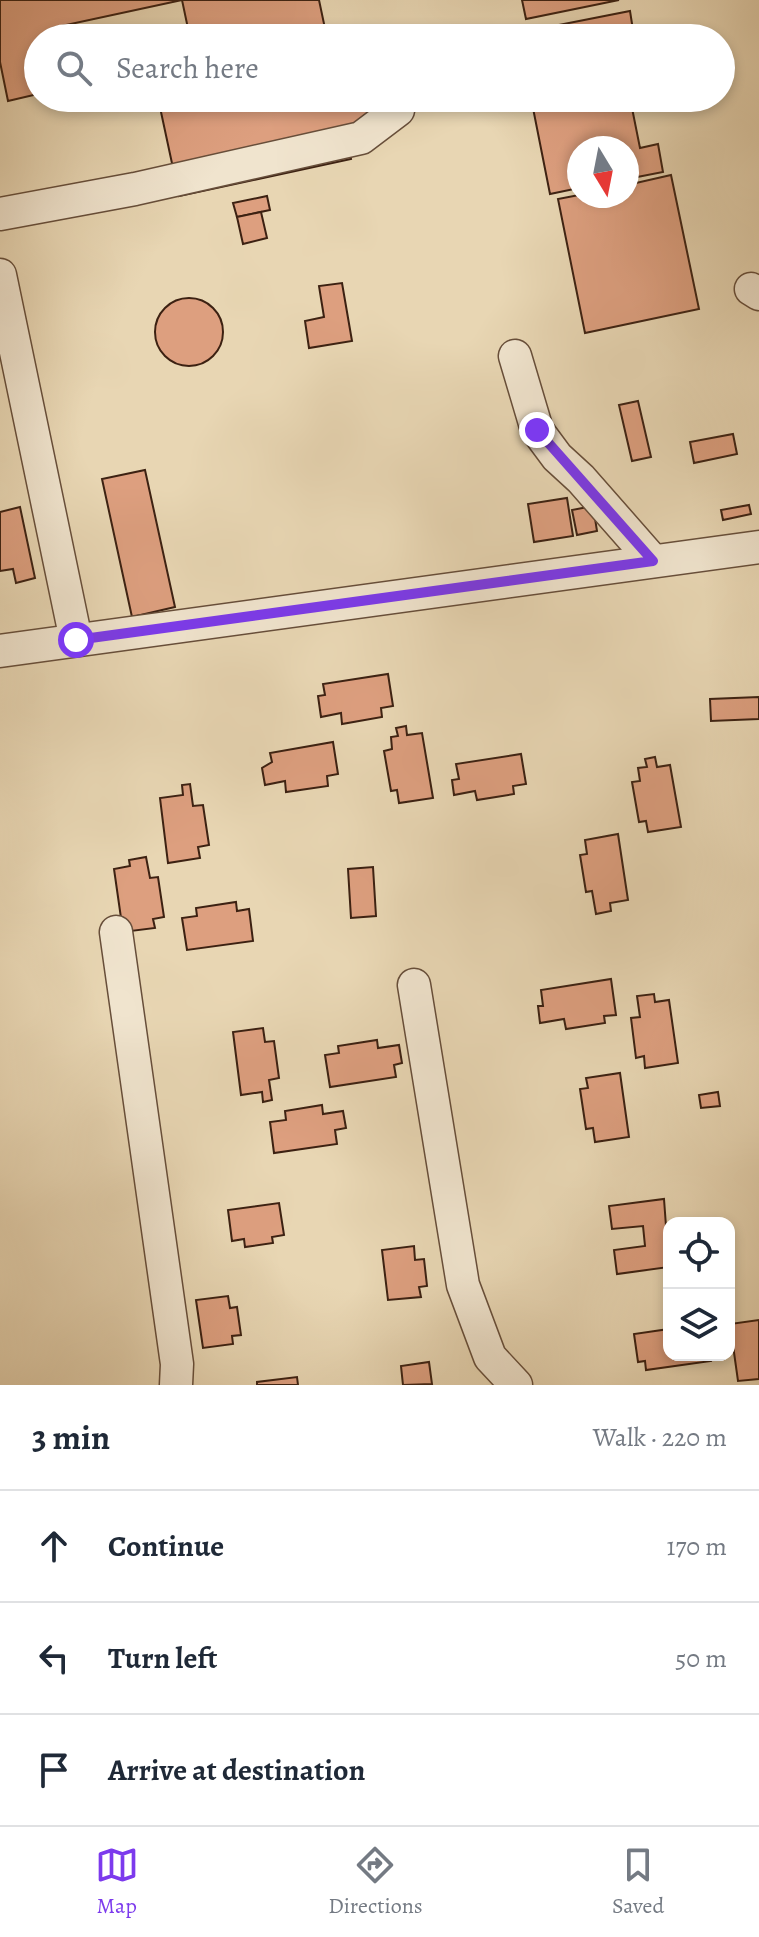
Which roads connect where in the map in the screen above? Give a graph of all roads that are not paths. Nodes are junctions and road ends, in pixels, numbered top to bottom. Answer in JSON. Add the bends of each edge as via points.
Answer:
{"nodes":[{"id":1,"x":395,"y":112,"type":"edge"},
{"id":2,"x":0,"y":214,"type":"edge"},
{"id":3,"x":0,"y":275,"type":"edge"},
{"id":4,"x":7,"y":351,"type":"edge"},
{"id":5,"x":515,"y":356,"type":"dead end"},
{"id":6,"x":759,"y":547,"type":"edge"},
{"id":7,"x":653,"y":561,"type":"junction"},
{"id":8,"x":76,"y":640,"type":"junction"},
{"id":9,"x":0,"y":651,"type":"edge"},
{"id":10,"x":116,"y":932,"type":"dead end"},
{"id":11,"x":414,"y":985,"type":"dead end"},
{"id":12,"x":176,"y":1385,"type":"edge"},
{"id":13,"x":516,"y":1385,"type":"edge"}],
"edges":[{"from":1,"to":2,"type":"street","via":[[361,138],[339,144]]},
{"from":3,"to":4,"type":"street"},
{"from":4,"to":8,"type":"street"},
{"from":5,"to":7,"type":"street","via":[[537,430]]},
{"from":6,"to":7,"type":"street"},
{"from":7,"to":8,"type":"street"},
{"from":8,"to":9,"type":"street"},
{"from":10,"to":12,"type":"street"},
{"from":11,"to":13,"type":"street","via":[[463,1285],[490,1357]]}]}
